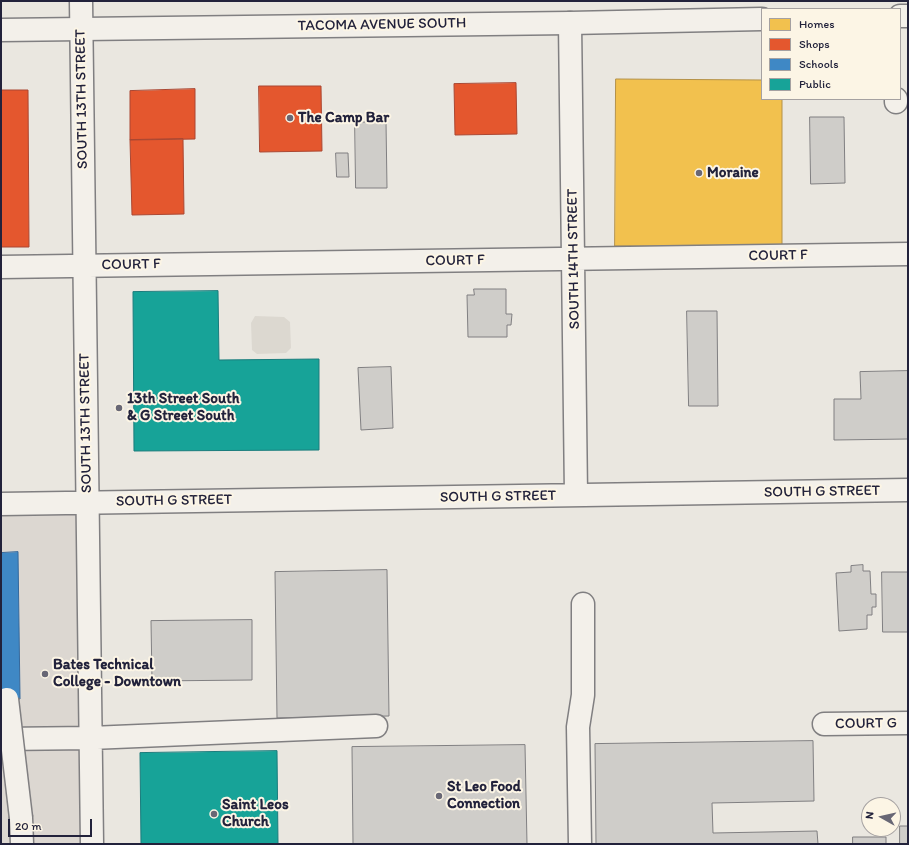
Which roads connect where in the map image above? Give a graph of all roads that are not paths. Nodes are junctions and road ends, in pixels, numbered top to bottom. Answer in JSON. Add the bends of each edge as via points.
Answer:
{"nodes":[{"id":1,"x":81,"y":1,"type":"edge"},
{"id":2,"x":761,"y":19,"type":"edge"},
{"id":3,"x":570,"y":23,"type":"junction"},
{"id":4,"x":81,"y":29,"type":"junction"},
{"id":5,"x":1,"y":30,"type":"edge"},
{"id":6,"x":908,"y":254,"type":"edge"},
{"id":7,"x":574,"y":259,"type":"junction"},
{"id":8,"x":84,"y":266,"type":"junction"},
{"id":9,"x":1,"y":267,"type":"edge"},
{"id":10,"x":908,"y":490,"type":"edge"},
{"id":11,"x":576,"y":496,"type":"junction"},
{"id":12,"x":87,"y":502,"type":"junction"},
{"id":13,"x":1,"y":504,"type":"edge"},
{"id":14,"x":583,"y":604,"type":"dead end"},
{"id":15,"x":7,"y":699,"type":"dead end"},
{"id":16,"x":908,"y":723,"type":"edge"},
{"id":17,"x":824,"y":724,"type":"dead end"},
{"id":18,"x":376,"y":726,"type":"dead end"},
{"id":19,"x":91,"y":738,"type":"junction"},
{"id":20,"x":1,"y":739,"type":"edge"},
{"id":21,"x":22,"y":844,"type":"edge"},
{"id":22,"x":92,"y":844,"type":"edge"},
{"id":23,"x":580,"y":844,"type":"edge"}],
"edges":[{"from":1,"to":4,"type":"street","name":"SOUTH 13TH STREET"},
{"from":2,"to":3,"type":"street","name":"TACOMA AVENUE SOUTH"},
{"from":3,"to":4,"type":"street","name":"TACOMA AVENUE SOUTH"},
{"from":3,"to":7,"type":"street","name":"SOUTH 14TH STREET"},
{"from":4,"to":5,"type":"street","name":"TACOMA AVENUE SOUTH"},
{"from":4,"to":8,"type":"street","name":"SOUTH 13TH STREET"},
{"from":6,"to":7,"type":"street","name":"COURT F"},
{"from":7,"to":8,"type":"street","name":"COURT F"},
{"from":7,"to":11,"type":"street","name":"SOUTH 14TH STREET"},
{"from":8,"to":9,"type":"street","name":"COURT F"},
{"from":8,"to":12,"type":"street","name":"SOUTH 13TH STREET"},
{"from":10,"to":11,"type":"street","name":"SOUTH G STREET"},
{"from":11,"to":12,"type":"street","name":"SOUTH G STREET"},
{"from":12,"to":13,"type":"street","name":"SOUTH G STREET"},
{"from":12,"to":19,"type":"street","name":"SOUTH 13TH STREET"},
{"from":14,"to":23,"type":"street","via":[[583,695],[578,727]]},
{"from":15,"to":21,"type":"street","bridge":true},
{"from":16,"to":17,"type":"street","name":"COURT G"},
{"from":18,"to":19,"type":"street"},
{"from":19,"to":20,"type":"street"},
{"from":19,"to":22,"type":"street","name":"SOUTH 13TH STREET"}]}
